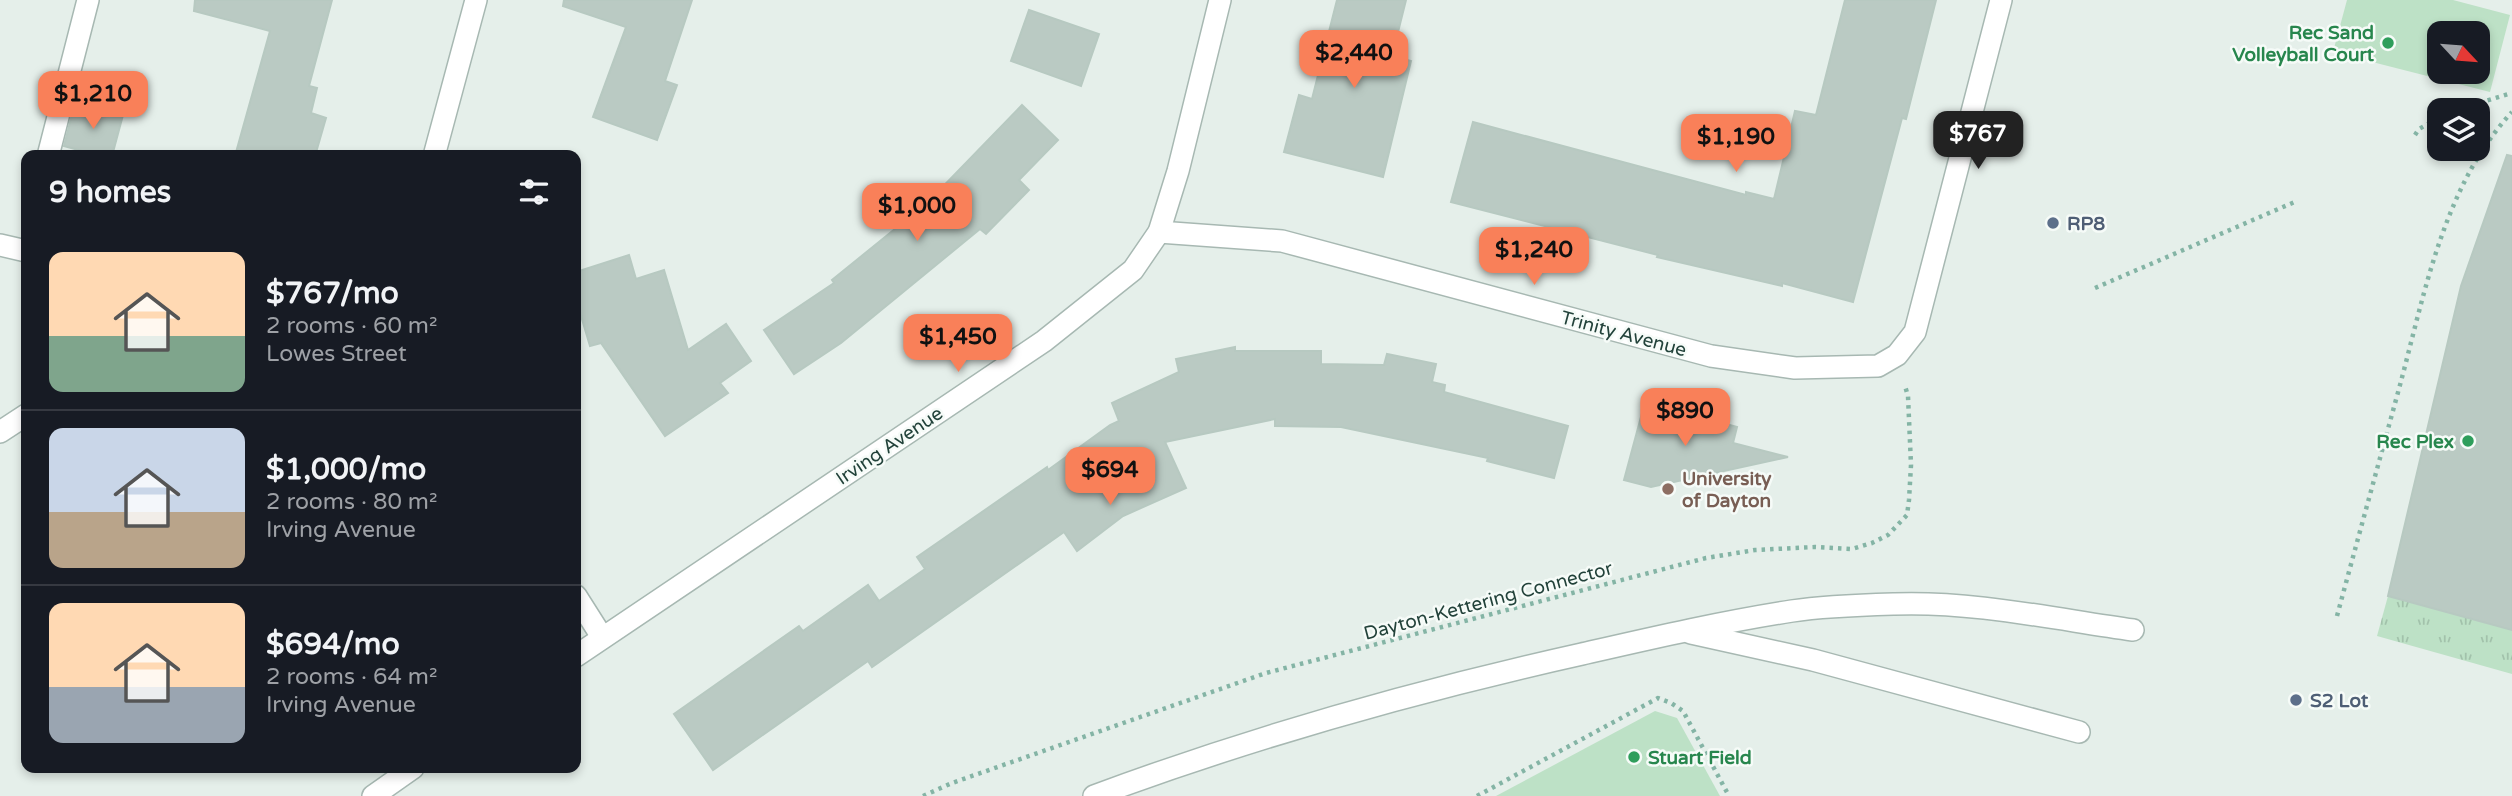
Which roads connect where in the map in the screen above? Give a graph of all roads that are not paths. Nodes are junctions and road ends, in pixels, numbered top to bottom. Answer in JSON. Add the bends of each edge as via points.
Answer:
{"nodes":[{"id":1,"x":88,"y":0,"type":"edge"},
{"id":2,"x":476,"y":0,"type":"edge"},
{"id":3,"x":1220,"y":0,"type":"edge"},
{"id":4,"x":2001,"y":0,"type":"edge"},
{"id":5,"x":50,"y":150,"type":"edge"},
{"id":6,"x":436,"y":150,"type":"edge"},
{"id":7,"x":1159,"y":232,"type":"junction"},
{"id":8,"x":0,"y":245,"type":"edge"},
{"id":9,"x":21,"y":247,"type":"edge"},
{"id":10,"x":21,"y":418,"type":"edge"},
{"id":11,"x":0,"y":432,"type":"edge"},
{"id":12,"x":581,"y":604,"type":"edge"},
{"id":13,"x":2133,"y":630,"type":"dead end"},
{"id":14,"x":1682,"y":631,"type":"junction"},
{"id":15,"x":603,"y":637,"type":"junction"},
{"id":16,"x":581,"y":652,"type":"edge"},
{"id":17,"x":2079,"y":732,"type":"dead end"},
{"id":18,"x":406,"y":773,"type":"edge"},
{"id":19,"x":373,"y":796,"type":"edge"},
{"id":20,"x":1094,"y":796,"type":"edge"}],
"edges":[{"from":1,"to":5,"type":"street"},
{"from":2,"to":6,"type":"street"},
{"from":3,"to":7,"type":"street","name":"Irving Avenue"},
{"from":4,"to":7,"type":"street","name":"Trinity Avenue","via":[[1915,332],[1897,355],[1878,366],[1795,368],[1712,356],[1282,241]]},
{"from":7,"to":15,"type":"street","name":"Irving Avenue","via":[[1133,270],[1044,341]]},
{"from":8,"to":9,"type":"street"},
{"from":10,"to":11,"type":"street"},
{"from":12,"to":15,"type":"street"},
{"from":13,"to":14,"type":"street","via":[[1975,608],[1896,604],[1794,611]]},
{"from":14,"to":17,"type":"street","via":[[1813,660]]},
{"from":14,"to":20,"type":"street","via":[[1370,706]]},
{"from":15,"to":16,"type":"street","name":"Irving Avenue"},
{"from":18,"to":19,"type":"street"}]}
